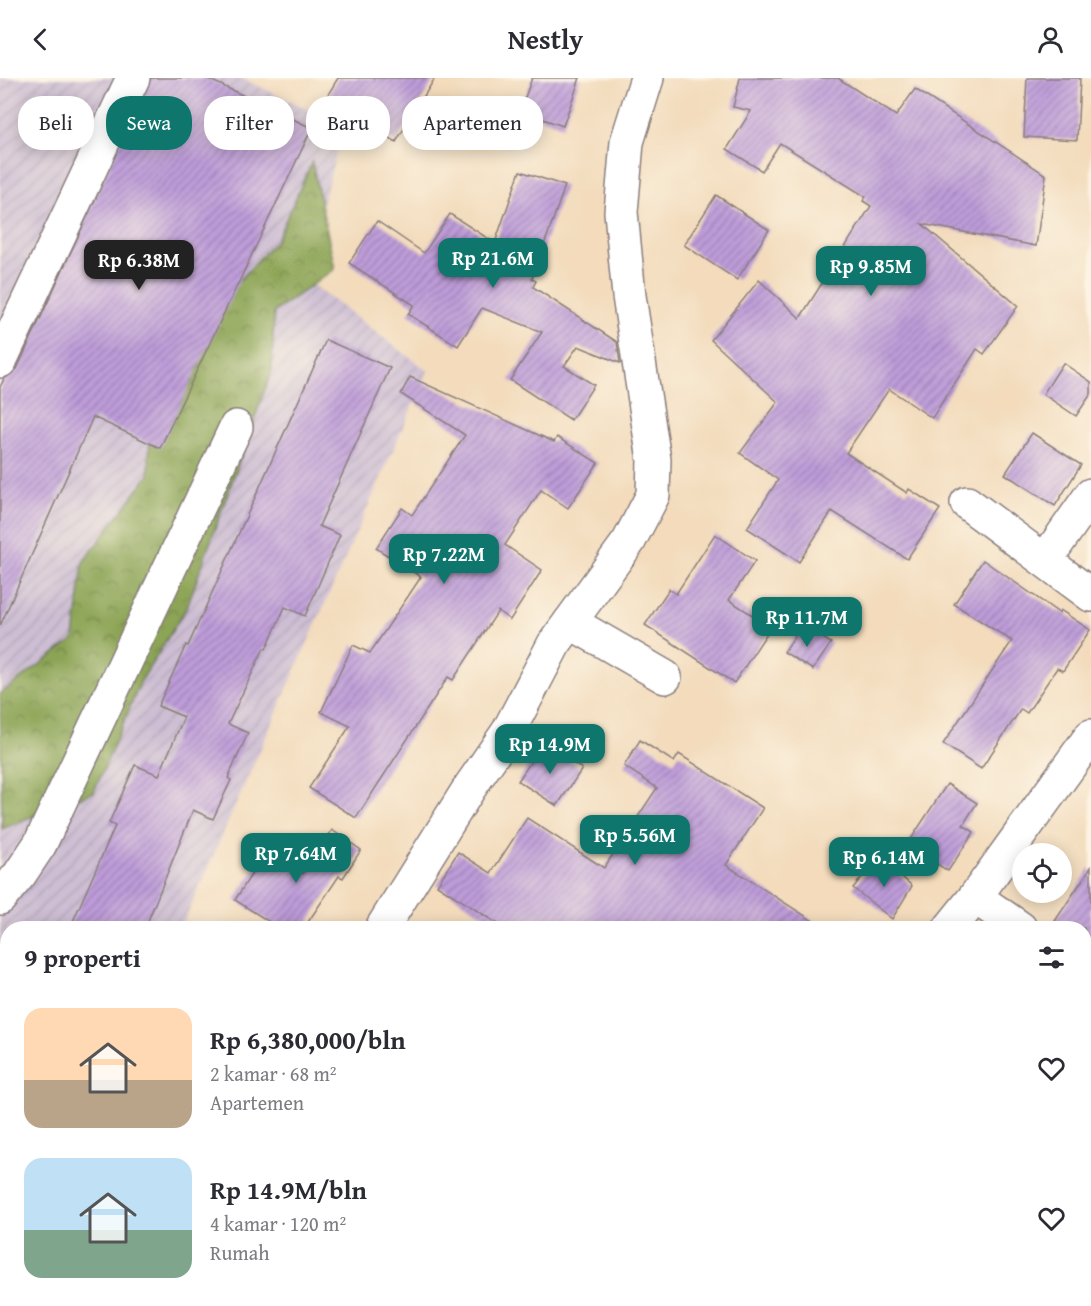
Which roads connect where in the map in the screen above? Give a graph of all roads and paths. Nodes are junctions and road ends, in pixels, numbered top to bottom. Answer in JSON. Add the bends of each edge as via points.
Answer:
{"nodes":[{"id":1,"x":133,"y":78,"type":"edge"},
{"id":2,"x":647,"y":78,"type":"edge"},
{"id":3,"x":0,"y":361,"type":"edge"},
{"id":4,"x":236,"y":427,"type":"dead end"},
{"id":5,"x":1091,"y":495,"type":"edge"},
{"id":6,"x":967,"y":503,"type":"dead end"},
{"id":7,"x":1046,"y":559,"type":"junction"},
{"id":8,"x":1091,"y":595,"type":"edge"},
{"id":9,"x":570,"y":622,"type":"junction"},
{"id":10,"x":665,"y":677,"type":"dead end"},
{"id":11,"x":1088,"y":746,"type":"edge"},
{"id":12,"x":975,"y":897,"type":"junction"},
{"id":13,"x":0,"y":898,"type":"edge"},
{"id":14,"x":386,"y":921,"type":"edge"},
{"id":15,"x":956,"y":921,"type":"edge"},
{"id":16,"x":1010,"y":921,"type":"edge"}],
"edges":[{"from":1,"to":3,"type":"street"},
{"from":2,"to":9,"type":"street","via":[[627,142],[621,212],[654,460],[654,488],[629,541]]},
{"from":4,"to":13,"type":"street","via":[[40,844]]},
{"from":5,"to":7,"type":"street"},
{"from":6,"to":7,"type":"street"},
{"from":7,"to":8,"type":"street"},
{"from":9,"to":10,"type":"street"},
{"from":9,"to":14,"type":"street","via":[[542,664],[501,744]]},
{"from":11,"to":12,"type":"street"},
{"from":12,"to":15,"type":"street"},
{"from":12,"to":16,"type":"street"}]}
